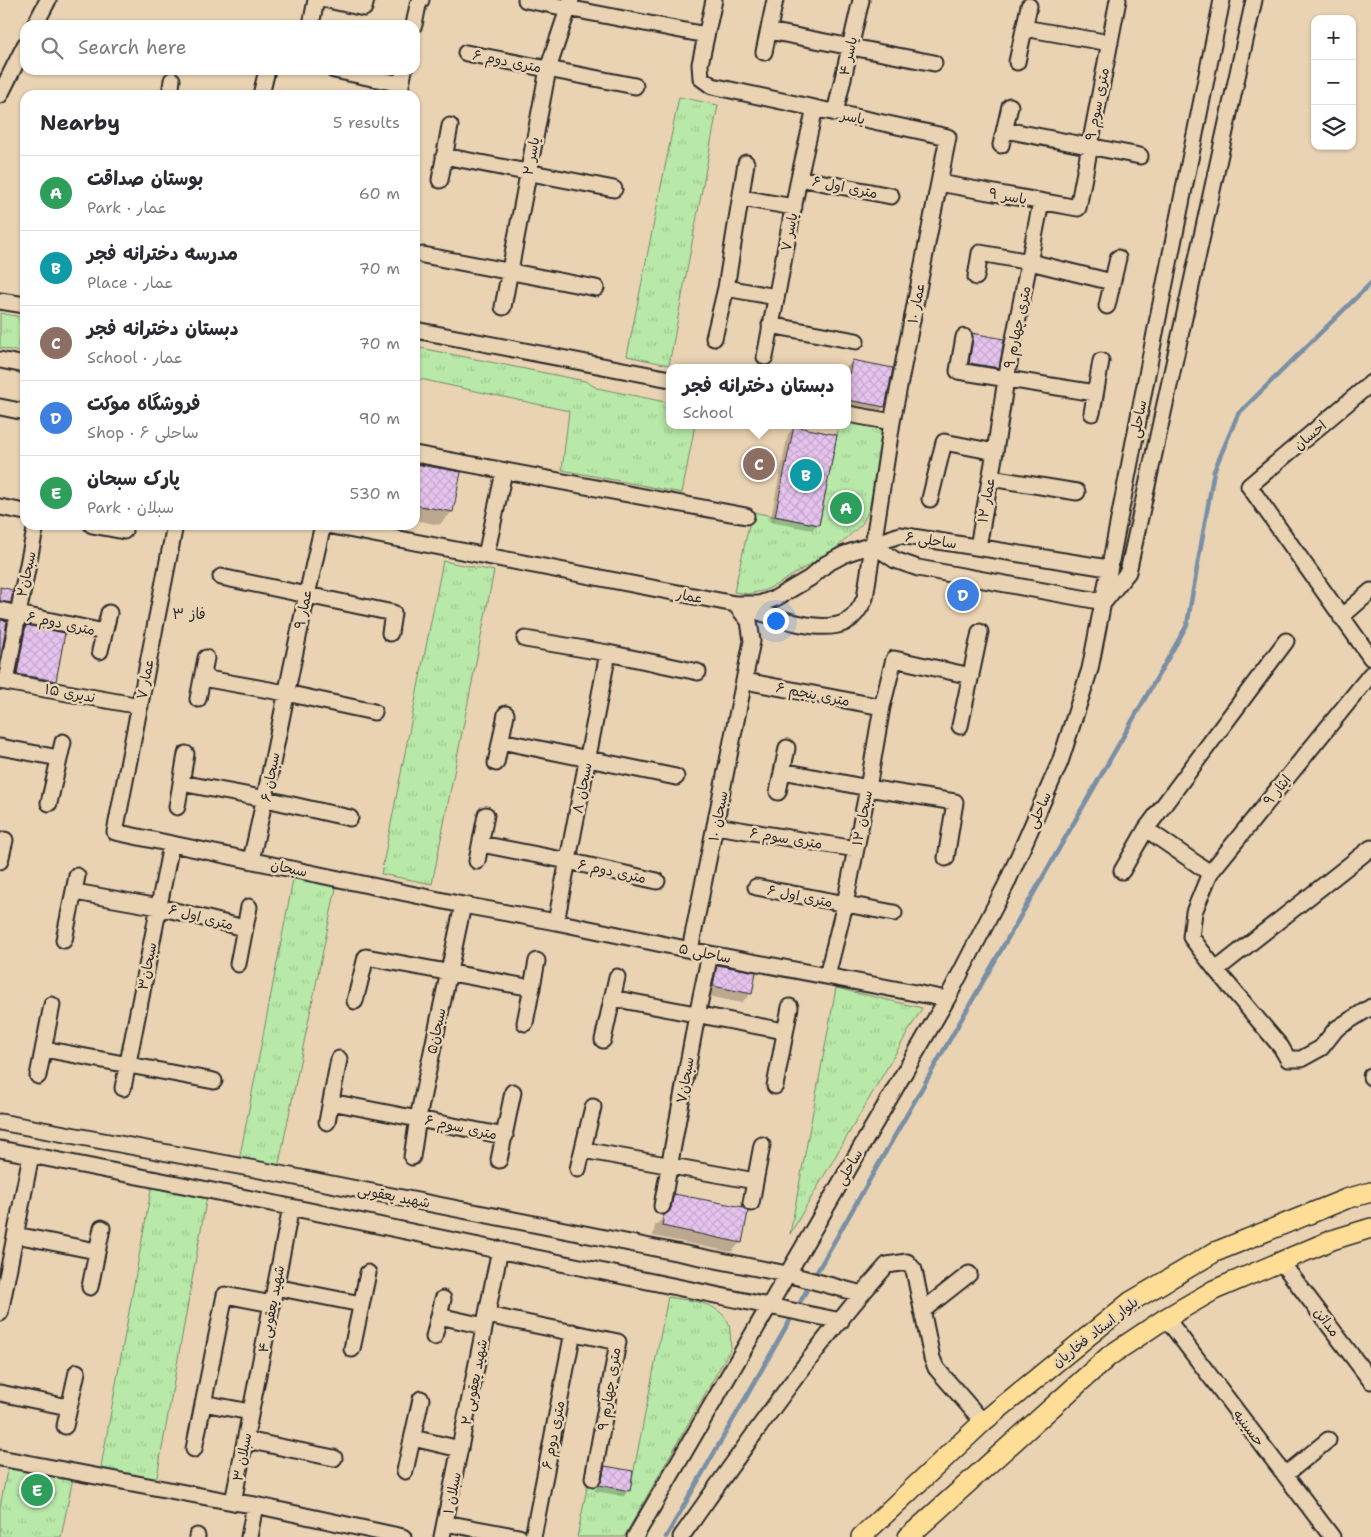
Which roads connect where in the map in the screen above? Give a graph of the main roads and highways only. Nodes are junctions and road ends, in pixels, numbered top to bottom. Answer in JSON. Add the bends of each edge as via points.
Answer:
{"nodes":[{"id":1,"x":1371,"y":1192,"type":"edge"},
{"id":2,"x":1371,"y":1228,"type":"edge"},
{"id":3,"x":861,"y":1537,"type":"edge"},
{"id":4,"x":908,"y":1537,"type":"edge"}],
"edges":[{"from":1,"to":3,"type":"main road","name":"بلوار استاد فخاریان","via":[[1215,1252],[1130,1302],[983,1422]]},
{"from":2,"to":4,"type":"main road","name":"بلوار استاد فخاریان","via":[[1332,1240],[1214,1290],[1109,1356]]}]}
